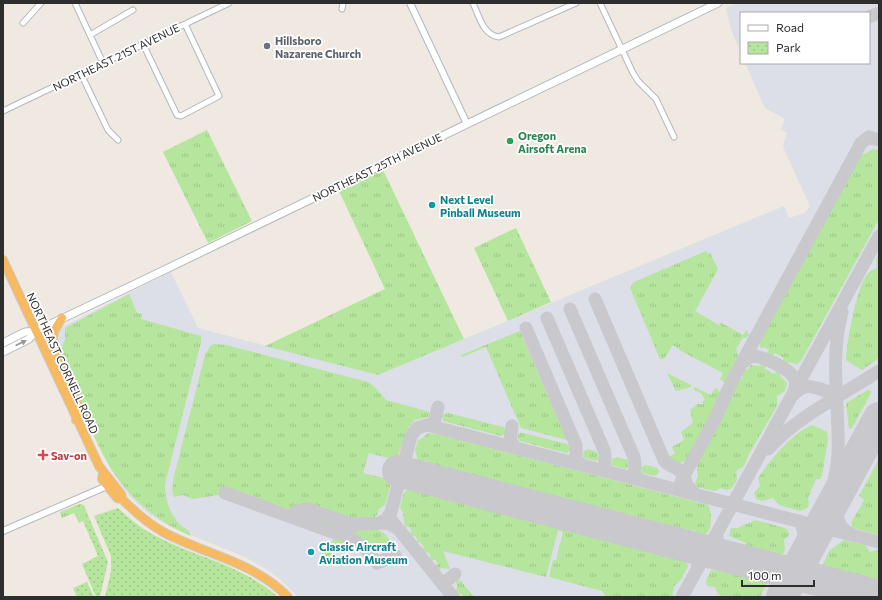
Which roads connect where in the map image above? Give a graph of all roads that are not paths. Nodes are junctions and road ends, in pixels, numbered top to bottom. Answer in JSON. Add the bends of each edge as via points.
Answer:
{"nodes":[{"id":1,"x":41,"y":3,"type":"edge"},
{"id":2,"x":75,"y":3,"type":"edge"},
{"id":3,"x":229,"y":3,"type":"edge"},
{"id":4,"x":343,"y":3,"type":"edge"},
{"id":5,"x":410,"y":3,"type":"edge"},
{"id":6,"x":473,"y":3,"type":"edge"},
{"id":7,"x":576,"y":3,"type":"edge"},
{"id":8,"x":600,"y":3,"type":"edge"},
{"id":9,"x":717,"y":3,"type":"edge"},
{"id":10,"x":342,"y":9,"type":"dead end"},
{"id":11,"x":133,"y":10,"type":"dead end"},
{"id":12,"x":23,"y":23,"type":"dead end"},
{"id":13,"x":185,"y":24,"type":"junction"},
{"id":14,"x":90,"y":36,"type":"junction"},
{"id":15,"x":143,"y":44,"type":"junction"},
{"id":16,"x":622,"y":50,"type":"junction"},
{"id":17,"x":103,"y":63,"type":"junction"},
{"id":18,"x":81,"y":74,"type":"junction"},
{"id":19,"x":3,"y":111,"type":"edge"},
{"id":20,"x":467,"y":124,"type":"junction"},
{"id":21,"x":674,"y":136,"type":"dead end"},
{"id":22,"x":118,"y":140,"type":"dead end"},
{"id":23,"x":3,"y":260,"type":"edge"},
{"id":24,"x":62,"y":318,"type":"junction"},
{"id":25,"x":36,"y":331,"type":"junction"},
{"id":26,"x":3,"y":343,"type":"edge"},
{"id":27,"x":3,"y":352,"type":"edge"},
{"id":28,"x":76,"y":420,"type":"junction"},
{"id":29,"x":103,"y":474,"type":"junction"},
{"id":30,"x":107,"y":486,"type":"junction"},
{"id":31,"x":122,"y":499,"type":"junction"},
{"id":32,"x":3,"y":531,"type":"edge"},
{"id":33,"x":288,"y":597,"type":"edge"}],
"edges":[{"from":1,"to":12,"type":"street"},
{"from":2,"to":14,"type":"street"},
{"from":3,"to":13,"type":"street","name":"NORTHEAST 21ST AVENUE"},
{"from":4,"to":10,"type":"street"},
{"from":5,"to":20,"type":"street"},
{"from":6,"to":7,"type":"street","via":[[487,32],[494,37],[505,36]]},
{"from":8,"to":16,"type":"street"},
{"from":9,"to":16,"type":"main road","name":"NORTHEAST 25TH AVENUE"},
{"from":11,"to":14,"type":"street"},
{"from":13,"to":15,"type":"street","name":"NORTHEAST 21ST AVENUE"},
{"from":13,"to":15,"type":"street","via":[[218,95],[217,98],[181,116],[177,115]]},
{"from":14,"to":17,"type":"street"},
{"from":15,"to":17,"type":"street","name":"NORTHEAST 21ST AVENUE"},
{"from":16,"to":20,"type":"main road","name":"NORTHEAST 25TH AVENUE"},
{"from":16,"to":21,"type":"street","via":[[638,81],[656,99]]},
{"from":17,"to":18,"type":"street","name":"NORTHEAST 21ST AVENUE"},
{"from":18,"to":19,"type":"street","name":"NORTHEAST 21ST AVENUE"},
{"from":18,"to":22,"type":"street","via":[[108,130]]},
{"from":20,"to":24,"type":"main road","name":"NORTHEAST 25TH AVENUE"},
{"from":23,"to":25,"type":"highway","name":"NORTHEAST CORNELL ROAD"},
{"from":24,"to":25,"type":"main road","name":"NORTHEAST 25TH AVENUE"},
{"from":24,"to":28,"type":"highway","via":[[54,331],[52,344],[80,410]]},
{"from":25,"to":26,"type":"main road","name":"NORTHEAST 25TH AVENUE","via":[[25,332]]},
{"from":27,"to":25,"type":"main road","name":"NORTHEAST 25TH AVENUE","one_way":true,"via":[[29,339]]},
{"from":25,"to":28,"type":"highway","name":"NORTHEAST CORNELL ROAD"},
{"from":28,"to":29,"type":"highway","name":"NORTHEAST CORNELL ROAD"},
{"from":29,"to":30,"type":"highway","name":"NORTHEAST CORNELL ROAD","via":[[102,479]]},
{"from":29,"to":31,"type":"highway","name":"NORTHEAST CORNELL ROAD","via":[[108,475]]},
{"from":30,"to":31,"type":"highway","name":"NORTHEAST CORNELL ROAD","via":[[117,498]]},
{"from":30,"to":32,"type":"street"},
{"from":31,"to":33,"type":"highway","name":"NORTHEAST CORNELL ROAD","via":[[157,528],[176,539],[236,561],[255,571],[271,581]]}]}
